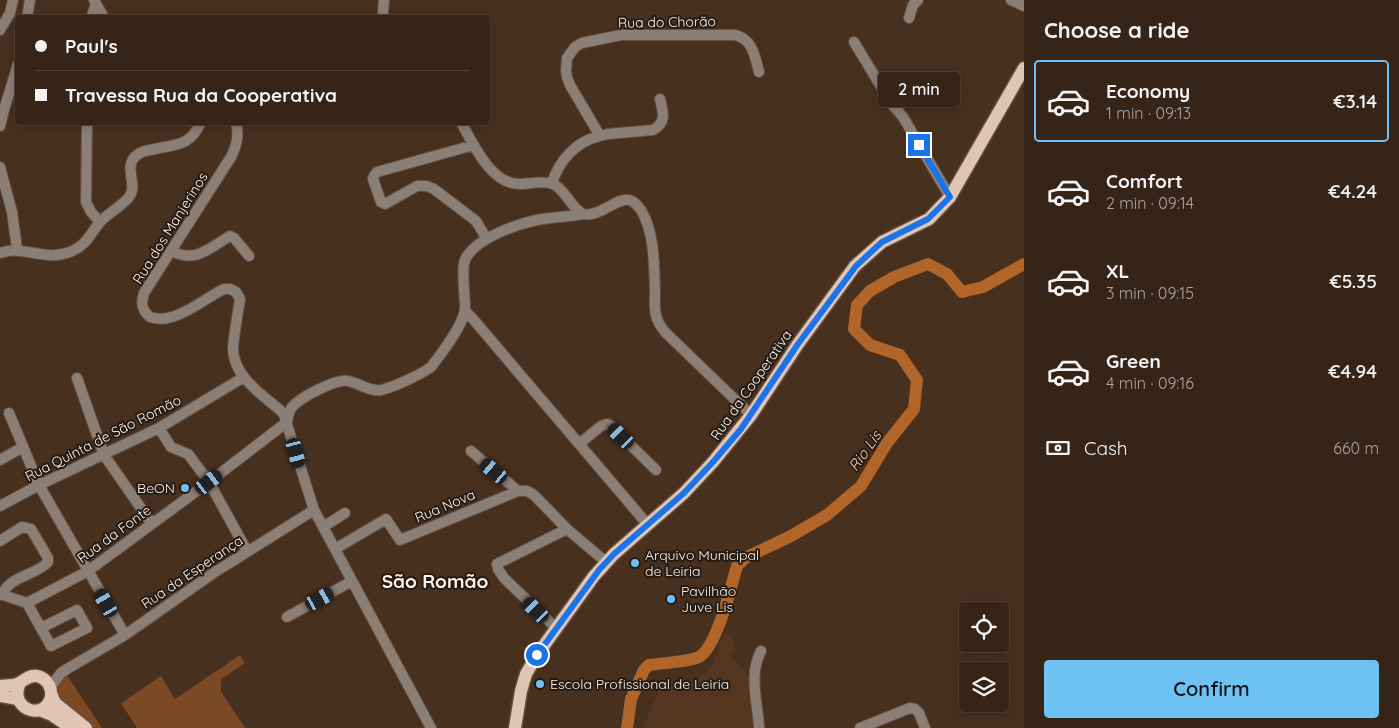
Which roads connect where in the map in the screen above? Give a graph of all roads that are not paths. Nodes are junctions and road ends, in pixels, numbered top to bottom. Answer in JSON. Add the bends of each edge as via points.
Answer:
{"nodes":[{"id":1,"x":13,"y":0,"type":"edge"},
{"id":2,"x":30,"y":0,"type":"edge"},
{"id":3,"x":384,"y":0,"type":"edge"},
{"id":4,"x":918,"y":0,"type":"edge"},
{"id":5,"x":1011,"y":0,"type":"edge"},
{"id":6,"x":95,"y":2,"type":"edge"},
{"id":7,"x":1024,"y":6,"type":"edge"},
{"id":8,"x":27,"y":15,"type":"edge"},
{"id":9,"x":92,"y":15,"type":"edge"},
{"id":10,"x":102,"y":15,"type":"edge"},
{"id":11,"x":384,"y":15,"type":"edge"},
{"id":12,"x":909,"y":18,"type":"dead end"},
{"id":13,"x":13,"y":19,"type":"edge"},
{"id":14,"x":0,"y":30,"type":"edge"},
{"id":15,"x":854,"y":42,"type":"dead end"},
{"id":16,"x":1024,"y":68,"type":"edge"},
{"id":17,"x":760,"y":72,"type":"dead end"},
{"id":18,"x":15,"y":74,"type":"edge"},
{"id":19,"x":660,"y":99,"type":"dead end"},
{"id":20,"x":87,"y":125,"type":"edge"},
{"id":21,"x":200,"y":125,"type":"edge"},
{"id":22,"x":236,"y":125,"type":"edge"},
{"id":23,"x":464,"y":125,"type":"edge"},
{"id":24,"x":0,"y":126,"type":"edge"},
{"id":25,"x":600,"y":136,"type":"junction"},
{"id":26,"x":474,"y":144,"type":"junction"},
{"id":27,"x":0,"y":166,"type":"edge"},
{"id":28,"x":552,"y":184,"type":"junction"},
{"id":29,"x":950,"y":197,"type":"junction"},
{"id":30,"x":583,"y":214,"type":"junction"},
{"id":31,"x":100,"y":222,"type":"junction"},
{"id":32,"x":487,"y":239,"type":"junction"},
{"id":33,"x":17,"y":250,"type":"junction"},
{"id":34,"x":172,"y":251,"type":"junction"},
{"id":35,"x":0,"y":253,"type":"edge"},
{"id":36,"x":249,"y":256,"type":"dead end"},
{"id":37,"x":465,"y":311,"type":"junction"},
{"id":38,"x":244,"y":377,"type":"junction"},
{"id":39,"x":76,"y":378,"type":"dead end"},
{"id":40,"x":9,"y":413,"type":"dead end"},
{"id":41,"x":751,"y":415,"type":"junction"},
{"id":42,"x":287,"y":422,"type":"junction"},
{"id":43,"x":158,"y":428,"type":"junction"},
{"id":44,"x":579,"y":444,"type":"junction"},
{"id":45,"x":23,"y":448,"type":"junction"},
{"id":46,"x":471,"y":451,"type":"dead end"},
{"id":47,"x":104,"y":455,"type":"junction"},
{"id":48,"x":0,"y":460,"type":"edge"},
{"id":49,"x":656,"y":470,"type":"dead end"},
{"id":50,"x":209,"y":482,"type":"junction"},
{"id":51,"x":39,"y":485,"type":"junction"},
{"id":52,"x":518,"y":491,"type":"junction"},
{"id":53,"x":0,"y":506,"type":"edge"},
{"id":54,"x":314,"y":510,"type":"junction"},
{"id":55,"x":345,"y":514,"type":"dead end"},
{"id":56,"x":152,"y":524,"type":"junction"},
{"id":57,"x":648,"y":526,"type":"junction"},
{"id":58,"x":323,"y":527,"type":"junction"},
{"id":59,"x":567,"y":529,"type":"junction"},
{"id":60,"x":0,"y":540,"type":"edge"},
{"id":61,"x":335,"y":548,"type":"junction"},
{"id":62,"x":247,"y":551,"type":"junction"},
{"id":63,"x":606,"y":562,"type":"junction"},
{"id":64,"x":88,"y":571,"type":"junction"},
{"id":65,"x":352,"y":580,"type":"junction"},
{"id":66,"x":1,"y":594,"type":"edge"},
{"id":67,"x":27,"y":603,"type":"junction"},
{"id":68,"x":287,"y":617,"type":"dead end"},
{"id":69,"x":41,"y":628,"type":"dead end"},
{"id":70,"x":556,"y":628,"type":"junction"},
{"id":71,"x":125,"y":635,"type":"junction"},
{"id":72,"x":761,"y":651,"type":"dead end"},
{"id":73,"x":20,"y":683,"type":"junction"},
{"id":74,"x":0,"y":686,"type":"edge"},
{"id":75,"x":48,"y":687,"type":"junction"},
{"id":76,"x":0,"y":696,"type":"edge"},
{"id":77,"x":18,"y":699,"type":"junction"},
{"id":78,"x":40,"y":710,"type":"junction"},
{"id":79,"x":71,"y":728,"type":"edge"},
{"id":80,"x":86,"y":728,"type":"edge"},
{"id":81,"x":431,"y":728,"type":"edge"},
{"id":82,"x":514,"y":728,"type":"edge"},
{"id":83,"x":759,"y":728,"type":"edge"},
{"id":84,"x":860,"y":728,"type":"edge"},
{"id":85,"x":926,"y":728,"type":"edge"}],
"edges":[{"from":1,"to":13,"type":"street"},
{"from":2,"to":8,"type":"street"},
{"from":3,"to":11,"type":"street"},
{"from":4,"to":12,"type":"street"},
{"from":5,"to":7,"type":"street"},
{"from":6,"to":9,"type":"street"},
{"from":6,"to":10,"type":"street"},
{"from":13,"to":14,"type":"street"},
{"from":15,"to":29,"type":"street"},
{"from":16,"to":29,"type":"main road","name":"Rua da Cooperativa"},
{"from":17,"to":25,"type":"street","name":"Rua do Chorão","via":[[749,42],[735,35],[621,35],[582,43],[567,58],[566,70],[570,84]]},
{"from":18,"to":24,"type":"street"},
{"from":19,"to":25,"type":"street","via":[[663,117],[659,126],[652,130]]},
{"from":20,"to":31,"type":"street","via":[[86,202]]},
{"from":21,"to":31,"type":"street","via":[[187,141],[143,152],[133,158],[130,196]]},
{"from":22,"to":34,"type":"street","name":"Rua dos Manjerinos","via":[[238,139],[231,157]]},
{"from":23,"to":26,"type":"street"},
{"from":25,"to":28,"type":"street","via":[[588,139],[565,158]]},
{"from":26,"to":28,"type":"street","via":[[491,170],[505,181]]},
{"from":26,"to":32,"type":"street","via":[[380,171],[375,173],[374,179],[384,204],[416,186],[434,189],[476,221]]},
{"from":27,"to":33,"type":"street","via":[[12,212]]},
{"from":28,"to":30,"type":"street"},
{"from":29,"to":41,"type":"main road","name":"Rua da Cooperativa","via":[[928,219],[882,242],[856,266]]},
{"from":30,"to":32,"type":"street","name":"Rua da Fonte","via":[[529,222]]},
{"from":30,"to":41,"type":"street","name":"Rua da Fonte","via":[[596,213],[625,200],[631,200],[638,206],[650,234],[658,322]]},
{"from":31,"to":33,"type":"street","via":[[84,243],[71,251],[46,255]]},
{"from":32,"to":37,"type":"street","name":"Rua da Fonte","via":[[466,257],[464,263]]},
{"from":33,"to":35,"type":"street"},
{"from":34,"to":36,"type":"street","via":[[182,255],[198,254],[230,236]]},
{"from":34,"to":38,"type":"street","name":"Rua dos Manjerinos","via":[[144,293],[144,311],[154,318],[167,318],[224,289],[236,292],[240,299],[233,347]]},
{"from":37,"to":42,"type":"street","name":"Rua da Fonte","via":[[454,334],[434,363],[424,371],[380,390],[350,381],[336,382],[297,402],[290,410]]},
{"from":37,"to":44,"type":"street"},
{"from":38,"to":42,"type":"street","via":[[282,412]]},
{"from":38,"to":43,"type":"street","name":"Rua Quinta de São Romão"},
{"from":39,"to":47,"type":"street"},
{"from":40,"to":45,"type":"street"},
{"from":41,"to":57,"type":"main road","name":"Rua da Cooperativa","via":[[713,462]]},
{"from":42,"to":50,"type":"street","name":"Rua da Fonte"},
{"from":42,"to":54,"type":"street"},
{"from":43,"to":47,"type":"street","name":"Rua Quinta de São Romão"},
{"from":43,"to":50,"type":"street","via":[[171,447],[188,454]]},
{"from":44,"to":49,"type":"street","via":[[601,426],[610,425]]},
{"from":44,"to":57,"type":"street"},
{"from":45,"to":48,"type":"street"},
{"from":45,"to":51,"type":"street"},
{"from":46,"to":52,"type":"street"},
{"from":47,"to":51,"type":"street","name":"Rua Quinta de São Romão"},
{"from":47,"to":56,"type":"street"},
{"from":50,"to":56,"type":"street","name":"Rua da Fonte"},
{"from":50,"to":62,"type":"street"},
{"from":51,"to":53,"type":"street","name":"Rua Quinta de São Romão"},
{"from":51,"to":64,"type":"street"},
{"from":52,"to":59,"type":"street","via":[[534,495]]},
{"from":52,"to":61,"type":"street","name":"Rua Nova","via":[[400,540],[386,519]]},
{"from":54,"to":58,"type":"street"},
{"from":54,"to":62,"type":"street","name":"Rua da Esperança"},
{"from":55,"to":58,"type":"street"},
{"from":56,"to":64,"type":"street","name":"Rua da Fonte"},
{"from":57,"to":63,"type":"main road","name":"Rua da Cooperativa"},
{"from":58,"to":61,"type":"street"},
{"from":59,"to":63,"type":"street"},
{"from":59,"to":70,"type":"street","via":[[496,566],[504,578]]},
{"from":60,"to":66,"type":"street","via":[[22,528],[31,529],[48,558],[41,568],[8,585]]},
{"from":61,"to":65,"type":"street"},
{"from":62,"to":71,"type":"street","name":"Rua da Esperança"},
{"from":63,"to":70,"type":"main road","name":"Rua da Cooperativa"},
{"from":64,"to":67,"type":"street","name":"Rua da Fonte"},
{"from":64,"to":71,"type":"street"},
{"from":65,"to":68,"type":"street"},
{"from":65,"to":81,"type":"street"},
{"from":66,"to":67,"type":"street"},
{"from":67,"to":69,"type":"street"},
{"from":70,"to":82,"type":"main road","name":"Rua da Cooperativa","via":[[526,674]]},
{"from":71,"to":75,"type":"street","name":"Rua da Esperança","via":[[62,673]]},
{"from":72,"to":83,"type":"street","via":[[754,676]]},
{"from":73,"to":74,"type":"main road"},
{"from":73,"to":75,"type":"main road","via":[[39,676]]},
{"from":73,"to":77,"type":"main road"},
{"from":75,"to":78,"type":"main road","via":[[49,702]]},
{"from":75,"to":80,"type":"main road","via":[[55,703]]},
{"from":76,"to":77,"type":"main road"},
{"from":77,"to":78,"type":"main road","via":[[24,708]]},
{"from":78,"to":79,"type":"main road"},
{"from":84,"to":85,"type":"street","via":[[910,708],[919,713]]}]}
